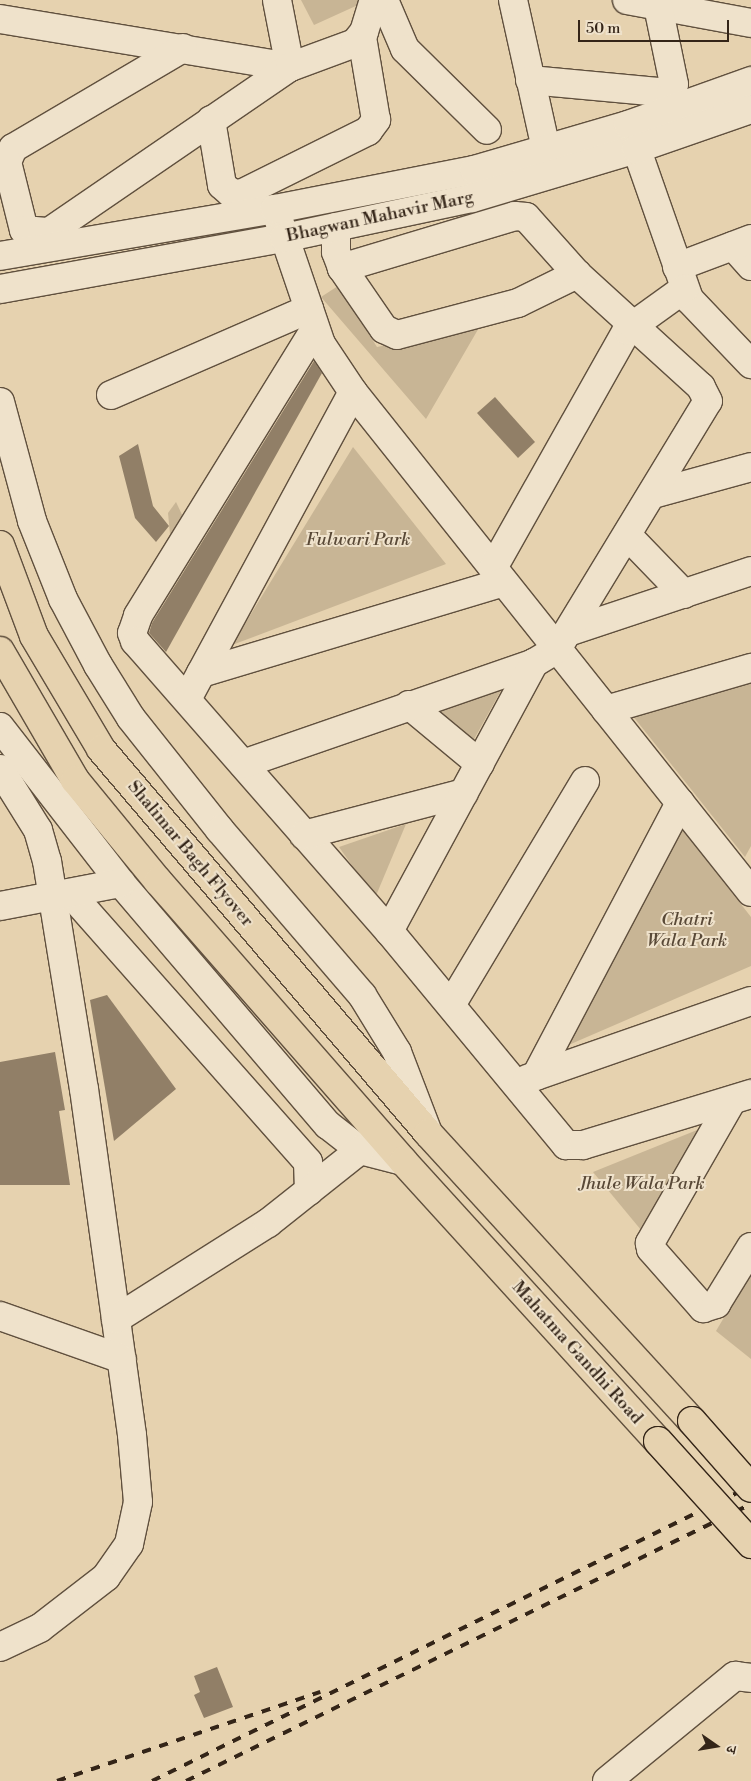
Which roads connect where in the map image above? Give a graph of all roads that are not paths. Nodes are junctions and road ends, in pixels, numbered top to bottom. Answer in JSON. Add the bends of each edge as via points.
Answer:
{"nodes":[{"id":1,"x":278,"y":0,"type":"edge"},
{"id":2,"x":374,"y":0,"type":"edge"},
{"id":3,"x":384,"y":0,"type":"edge"},
{"id":4,"x":513,"y":0,"type":"edge"},
{"id":5,"x":627,"y":0,"type":"edge"},
{"id":6,"x":658,"y":6,"type":"junction"},
{"id":7,"x":0,"y":19,"type":"edge"},
{"id":8,"x":751,"y":23,"type":"edge"},
{"id":9,"x":362,"y":37,"type":"junction"},
{"id":10,"x":183,"y":48,"type":"junction"},
{"id":11,"x":290,"y":67,"type":"junction"},
{"id":12,"x":530,"y":80,"type":"junction"},
{"id":13,"x":751,"y":81,"type":"edge"},
{"id":14,"x":751,"y":109,"type":"edge"},
{"id":15,"x":211,"y":120,"type":"junction"},
{"id":16,"x":487,"y":130,"type":"dead end"},
{"id":17,"x":632,"y":137,"type":"junction"},
{"id":18,"x":549,"y":162,"type":"junction"},
{"id":19,"x":275,"y":210,"type":"junction"},
{"id":20,"x":336,"y":227,"type":"junction"},
{"id":21,"x":284,"y":238,"type":"junction"},
{"id":22,"x":742,"y":242,"type":"edge"},
{"id":23,"x":0,"y":256,"type":"edge"},
{"id":24,"x":751,"y":266,"type":"edge"},
{"id":25,"x":342,"y":268,"type":"junction"},
{"id":26,"x":577,"y":274,"type":"junction"},
{"id":27,"x":680,"y":278,"type":"junction"},
{"id":28,"x":0,"y":289,"type":"edge"},
{"id":29,"x":312,"y":319,"type":"junction"},
{"id":30,"x":634,"y":324,"type":"junction"},
{"id":31,"x":751,"y":364,"type":"edge"},
{"id":32,"x":353,"y":392,"type":"junction"},
{"id":33,"x":111,"y":394,"type":"dead end"},
{"id":34,"x":0,"y":402,"type":"edge"},
{"id":35,"x":751,"y":467,"type":"edge"},
{"id":36,"x":0,"y":468,"type":"edge"},
{"id":37,"x":22,"y":484,"type":"junction"},
{"id":38,"x":653,"y":494,"type":"junction"},
{"id":39,"x":627,"y":536,"type":"junction"},
{"id":40,"x":0,"y":545,"type":"edge"},
{"id":41,"x":751,"y":571,"type":"edge"},
{"id":42,"x":498,"y":575,"type":"junction"},
{"id":43,"x":684,"y":594,"type":"junction"},
{"id":44,"x":564,"y":640,"type":"junction"},
{"id":45,"x":0,"y":651,"type":"edge"},
{"id":46,"x":534,"y":663,"type":"junction"},
{"id":47,"x":751,"y":668,"type":"edge"},
{"id":48,"x":201,"y":673,"type":"junction"},
{"id":49,"x":187,"y":699,"type":"junction"},
{"id":50,"x":409,"y":705,"type":"junction"},
{"id":51,"x":606,"y":710,"type":"junction"},
{"id":52,"x":0,"y":727,"type":"edge"},
{"id":53,"x":243,"y":764,"type":"junction"},
{"id":54,"x":480,"y":764,"type":"junction"},
{"id":55,"x":0,"y":769,"type":"edge"},
{"id":56,"x":585,"y":781,"type":"dead end"},
{"id":57,"x":464,"y":793,"type":"junction"},
{"id":58,"x":680,"y":802,"type":"junction"},
{"id":59,"x":304,"y":835,"type":"junction"},
{"id":60,"x":121,"y":883,"type":"junction"},
{"id":61,"x":751,"y":891,"type":"edge"},
{"id":62,"x":61,"y":895,"type":"junction"},
{"id":63,"x":0,"y":906,"type":"edge"},
{"id":64,"x":389,"y":931,"type":"junction"},
{"id":65,"x":751,"y":1001,"type":"edge"},
{"id":66,"x":451,"y":1005,"type":"junction"},
{"id":67,"x":526,"y":1079,"type":"junction"},
{"id":68,"x":744,"y":1100,"type":"edge"},
{"id":69,"x":428,"y":1132,"type":"junction"},
{"id":70,"x":354,"y":1146,"type":"junction"},
{"id":71,"x":403,"y":1161,"type":"junction"},
{"id":72,"x":308,"y":1191,"type":"junction"},
{"id":73,"x":751,"y":1247,"type":"edge"},
{"id":74,"x":0,"y":1316,"type":"edge"},
{"id":75,"x":116,"y":1319,"type":"junction"},
{"id":76,"x":122,"y":1359,"type":"junction"},
{"id":77,"x":751,"y":1488,"type":"edge"},
{"id":78,"x":751,"y":1544,"type":"edge"},
{"id":79,"x":0,"y":1647,"type":"edge"},
{"id":80,"x":751,"y":1678,"type":"edge"},
{"id":81,"x":607,"y":1781,"type":"edge"}],
"edges":[{"from":1,"to":11,"type":"street"},
{"from":2,"to":9,"type":"street"},
{"from":3,"to":16,"type":"street","via":[[405,49]]},
{"from":4,"to":12,"type":"street"},
{"from":5,"to":6,"type":"street"},
{"from":6,"to":8,"type":"street"},
{"from":6,"to":12,"type":"street","via":[[674,84],[671,93]]},
{"from":7,"to":10,"type":"street"},
{"from":9,"to":11,"type":"street","via":[[355,43]]},
{"from":9,"to":15,"type":"street","via":[[376,120],[368,131],[241,194],[231,193],[222,185]]},
{"from":10,"to":11,"type":"street"},
{"from":10,"to":15,"type":"street","via":[[13,148],[8,162],[21,226],[29,232],[49,232]]},
{"from":11,"to":15,"type":"street"},
{"from":12,"to":18,"type":"street"},
{"from":13,"to":17,"type":"street","name":"Bhagwan Mahavir Marg"},
{"from":14,"to":17,"type":"street","name":"Bhagwan Mahavir Marg"},
{"from":17,"to":18,"type":"street","name":"Bhagwan Mahavir Marg"},
{"from":17,"to":27,"type":"street"},
{"from":18,"to":19,"type":"street","name":"Bhagwan Mahavir Marg","via":[[474,170]]},
{"from":18,"to":20,"type":"street","name":"Bhagwan Mahavir Marg","via":[[472,198]]},
{"from":19,"to":21,"type":"street"},
{"from":19,"to":23,"type":"street","name":"Bhagwan Mahavir Marg"},
{"from":20,"to":21,"type":"street","name":"Bhagwan Mahavir Marg"},
{"from":20,"to":25,"type":"street","via":[[336,252]]},
{"from":21,"to":28,"type":"street","name":"Bhagwan Mahavir Marg"},
{"from":21,"to":29,"type":"street"},
{"from":22,"to":24,"type":"street"},
{"from":22,"to":27,"type":"street"},
{"from":25,"to":26,"type":"street","via":[[521,216],[533,221]]},
{"from":25,"to":26,"type":"street","via":[[384,329],[398,335],[518,303]]},
{"from":26,"to":30,"type":"street"},
{"from":27,"to":30,"type":"street"},
{"from":27,"to":31,"type":"street","via":[[703,317]]},
{"from":29,"to":32,"type":"street"},
{"from":29,"to":33,"type":"street"},
{"from":29,"to":49,"type":"street","via":[[133,625],[135,641]]},
{"from":30,"to":38,"type":"street","via":[[702,387],[708,401]]},
{"from":30,"to":42,"type":"street","via":[[622,338]]},
{"from":32,"to":42,"type":"street"},
{"from":32,"to":48,"type":"street"},
{"from":34,"to":37,"type":"street"},
{"from":35,"to":38,"type":"street"},
{"from":36,"to":37,"type":"street"},
{"from":37,"to":69,"type":"street","via":[[32,521],[63,599],[116,696],[220,830],[362,994],[397,1052]]},
{"from":38,"to":39,"type":"street"},
{"from":39,"to":43,"type":"street"},
{"from":39,"to":44,"type":"street"},
{"from":40,"to":69,"type":"main road","name":"Shalimar Bagh Flyover","via":[[34,636],[101,749]]},
{"from":41,"to":43,"type":"street"},
{"from":42,"to":44,"type":"street"},
{"from":42,"to":48,"type":"street"},
{"from":43,"to":44,"type":"street"},
{"from":44,"to":46,"type":"street"},
{"from":44,"to":51,"type":"street"},
{"from":45,"to":71,"type":"main road","via":[[75,780]]},
{"from":46,"to":50,"type":"street"},
{"from":46,"to":54,"type":"street"},
{"from":47,"to":51,"type":"street"},
{"from":48,"to":49,"type":"street"},
{"from":49,"to":53,"type":"street"},
{"from":50,"to":53,"type":"street"},
{"from":50,"to":54,"type":"street"},
{"from":51,"to":58,"type":"street"},
{"from":52,"to":60,"type":"street"},
{"from":53,"to":59,"type":"street"},
{"from":54,"to":57,"type":"street"},
{"from":55,"to":62,"type":"street","via":[[42,842]]},
{"from":56,"to":66,"type":"street"},
{"from":57,"to":59,"type":"street"},
{"from":57,"to":64,"type":"street"},
{"from":58,"to":61,"type":"street"},
{"from":58,"to":67,"type":"street"},
{"from":59,"to":64,"type":"street"},
{"from":60,"to":62,"type":"street"},
{"from":60,"to":70,"type":"street","via":[[328,1125]]},
{"from":62,"to":63,"type":"street"},
{"from":62,"to":72,"type":"street","via":[[308,1162]]},
{"from":62,"to":75,"type":"street"},
{"from":64,"to":66,"type":"street"},
{"from":65,"to":67,"type":"street"},
{"from":66,"to":67,"type":"street"},
{"from":67,"to":68,"type":"street","via":[[559,1138],[574,1146]]},
{"from":68,"to":73,"type":"street","via":[[650,1243],[651,1249],[703,1308],[716,1304]]},
{"from":69,"to":77,"type":"main road","bridge":true},
{"from":70,"to":71,"type":"street"},
{"from":70,"to":72,"type":"street"},
{"from":71,"to":78,"type":"main road","name":"Mahatma Gandhi Road","bridge":true},
{"from":72,"to":75,"type":"street","via":[[222,1254]]},
{"from":74,"to":76,"type":"street"},
{"from":75,"to":76,"type":"street"},
{"from":76,"to":79,"type":"street","via":[[138,1502],[129,1544],[106,1577],[70,1608]]},
{"from":80,"to":81,"type":"street","via":[[735,1676]]}]}
